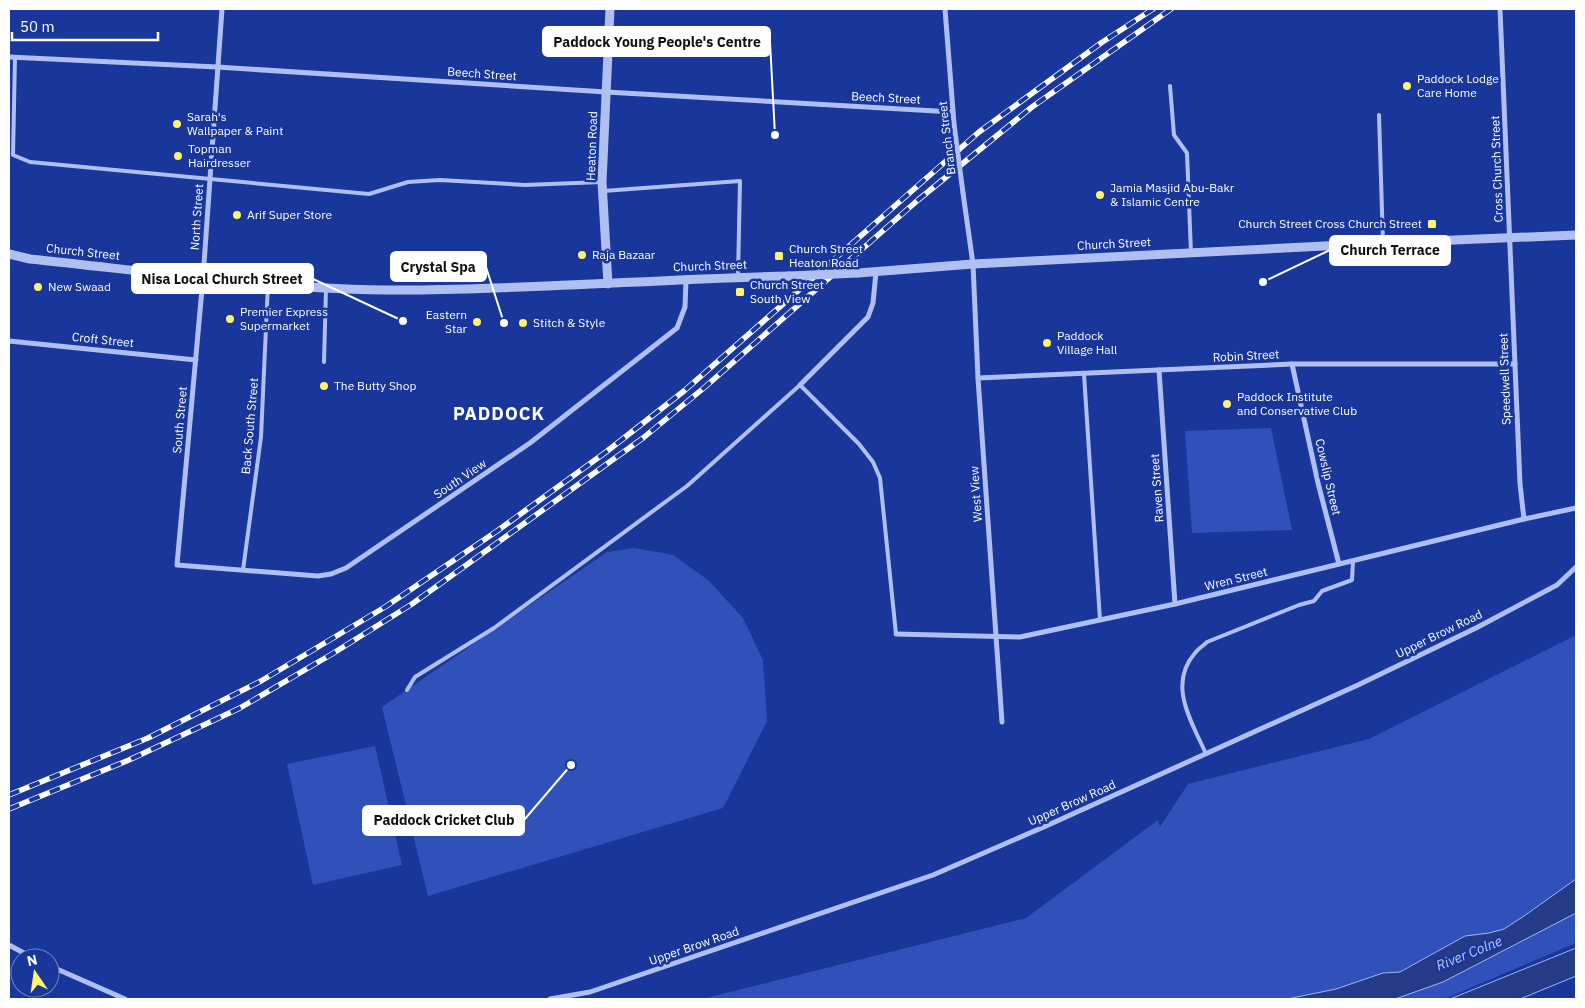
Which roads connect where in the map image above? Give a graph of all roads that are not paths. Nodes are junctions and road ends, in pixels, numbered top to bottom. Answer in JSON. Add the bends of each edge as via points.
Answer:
{"nodes":[{"id":1,"x":222,"y":9,"type":"edge"},
{"id":2,"x":610,"y":9,"type":"edge"},
{"id":3,"x":945,"y":9,"type":"edge"},
{"id":4,"x":1500,"y":9,"type":"edge"},
{"id":5,"x":12,"y":57,"type":"edge"},
{"id":6,"x":217,"y":67,"type":"junction"},
{"id":7,"x":1170,"y":86,"type":"dead end"},
{"id":8,"x":606,"y":92,"type":"junction"},
{"id":9,"x":953,"y":112,"type":"junction"},
{"id":10,"x":1379,"y":115,"type":"dead end"},
{"id":11,"x":210,"y":178,"type":"junction"},
{"id":12,"x":603,"y":187,"type":"junction"},
{"id":13,"x":1576,"y":236,"type":"edge"},
{"id":14,"x":1510,"y":238,"type":"junction"},
{"id":15,"x":1383,"y":242,"type":"junction"},
{"id":16,"x":1191,"y":253,"type":"junction"},
{"id":17,"x":9,"y":254,"type":"edge"},
{"id":18,"x":973,"y":264,"type":"junction"},
{"id":19,"x":876,"y":272,"type":"junction"},
{"id":20,"x":738,"y":277,"type":"junction"},
{"id":21,"x":203,"y":278,"type":"junction"},
{"id":22,"x":686,"y":279,"type":"junction"},
{"id":23,"x":268,"y":283,"type":"junction"},
{"id":24,"x":608,"y":284,"type":"junction"},
{"id":25,"x":326,"y":288,"type":"junction"},
{"id":26,"x":9,"y":341,"type":"edge"},
{"id":27,"x":196,"y":360,"type":"junction"},
{"id":28,"x":324,"y":362,"type":"dead end"},
{"id":29,"x":1292,"y":364,"type":"junction"},
{"id":30,"x":1515,"y":364,"type":"junction"},
{"id":31,"x":1159,"y":370,"type":"junction"},
{"id":32,"x":1084,"y":374,"type":"junction"},
{"id":33,"x":978,"y":378,"type":"junction"},
{"id":34,"x":800,"y":385,"type":"junction"},
{"id":35,"x":1576,"y":508,"type":"edge"},
{"id":36,"x":1524,"y":519,"type":"junction"},
{"id":37,"x":1353,"y":561,"type":"junction"},
{"id":38,"x":1340,"y":564,"type":"junction"},
{"id":39,"x":177,"y":565,"type":"joint"},
{"id":40,"x":1576,"y":567,"type":"edge"},
{"id":41,"x":243,"y":570,"type":"junction"},
{"id":42,"x":1175,"y":604,"type":"junction"},
{"id":43,"x":1100,"y":620,"type":"junction"},
{"id":44,"x":896,"y":634,"type":"joint"},
{"id":45,"x":995,"y":636,"type":"junction"},
{"id":46,"x":406,"y":690,"type":"dead end"},
{"id":47,"x":1002,"y":722,"type":"dead end"},
{"id":48,"x":1206,"y":754,"type":"junction"},
{"id":49,"x":60,"y":970,"type":"edge"},
{"id":50,"x":125,"y":999,"type":"edge"},
{"id":51,"x":550,"y":999,"type":"edge"}],
"edges":[{"from":1,"to":6,"type":"street","name":"North Street"},
{"from":2,"to":8,"type":"street","name":"Heaton Road"},
{"from":3,"to":9,"type":"street","name":"Branch Street"},
{"from":4,"to":14,"type":"street","name":"Cross Church Street"},
{"from":5,"to":6,"type":"street","name":"Beech Street"},
{"from":5,"to":11,"type":"lane","via":[[13,155],[30,162]]},
{"from":6,"to":8,"type":"street","name":"Beech Street"},
{"from":6,"to":11,"type":"street","name":"North Street"},
{"from":7,"to":16,"type":"lane","via":[[1174,135],[1187,153]]},
{"from":8,"to":9,"type":"street","name":"Beech Street"},
{"from":8,"to":12,"type":"street","name":"Heaton Road"},
{"from":9,"to":18,"type":"street","name":"Branch Street","bridge":true},
{"from":10,"to":15,"type":"lane"},
{"from":11,"to":12,"type":"lane","via":[[369,194],[408,182],[440,180]]},
{"from":11,"to":21,"type":"street","name":"North Street"},
{"from":12,"to":20,"type":"lane","via":[[740,181]]},
{"from":12,"to":24,"type":"street","name":"Heaton Road"},
{"from":13,"to":14,"type":"street","name":"Church Street"},
{"from":14,"to":15,"type":"street","name":"Church Street"},
{"from":14,"to":30,"type":"street","name":"Speedwell Street"},
{"from":15,"to":16,"type":"street","name":"Church Street"},
{"from":16,"to":18,"type":"street","name":"Church Street"},
{"from":17,"to":21,"type":"street","name":"Church Street"},
{"from":18,"to":19,"type":"street","name":"Church Street"},
{"from":18,"to":33,"type":"street","name":"West View"},
{"from":19,"to":20,"type":"street","name":"Church Street","bridge":true},
{"from":19,"to":34,"type":"street","via":[[868,317]]},
{"from":20,"to":22,"type":"street","name":"Church Street"},
{"from":21,"to":23,"type":"street","name":"Church Street"},
{"from":21,"to":27,"type":"street","name":"South Street"},
{"from":22,"to":24,"type":"street","name":"Church Street"},
{"from":22,"to":41,"type":"street","name":"South View","via":[[685,307],[676,328],[530,443],[346,568],[318,576]]},
{"from":23,"to":25,"type":"street","name":"Church Street"},
{"from":23,"to":41,"type":"lane","name":"Back South Street","via":[[262,437]]},
{"from":24,"to":25,"type":"street","name":"Church Street","via":[[411,290]]},
{"from":25,"to":28,"type":"lane"},
{"from":26,"to":27,"type":"street","name":"Croft Street"},
{"from":27,"to":39,"type":"street","name":"South Street"},
{"from":29,"to":30,"type":"street","name":"Robin Street"},
{"from":29,"to":31,"type":"street","name":"Robin Street"},
{"from":29,"to":38,"type":"street","name":"Cowslip Street"},
{"from":30,"to":36,"type":"street","name":"Speedwell Street"},
{"from":31,"to":32,"type":"street","name":"Robin Street"},
{"from":31,"to":42,"type":"street","name":"Raven Street"},
{"from":32,"to":33,"type":"street","name":"Robin Street"},
{"from":32,"to":43,"type":"lane"},
{"from":33,"to":45,"type":"street","name":"West View"},
{"from":34,"to":44,"type":"lane","via":[[859,444],[880,478]]},
{"from":34,"to":46,"type":"lane","via":[[687,486],[494,628],[415,677]]},
{"from":35,"to":36,"type":"street","name":"Wren Street"},
{"from":36,"to":37,"type":"street","name":"Wren Street"},
{"from":37,"to":38,"type":"street","name":"Wren Street"},
{"from":37,"to":48,"type":"lane","via":[[1352,580],[1322,590],[1314,601],[1207,642],[1194,653],[1181,687],[1183,702]]},
{"from":38,"to":42,"type":"street","name":"Wren Street"},
{"from":39,"to":41,"type":"street","name":"South View"},
{"from":40,"to":48,"type":"street","name":"Upper Brow Road","via":[[1557,585],[1476,628]]},
{"from":42,"to":43,"type":"street","name":"Wren Street"},
{"from":43,"to":45,"type":"street","name":"Wren Street","via":[[1020,638]]},
{"from":44,"to":45,"type":"street","name":"Wren Street"},
{"from":45,"to":47,"type":"street","name":"West View"},
{"from":48,"to":51,"type":"street","name":"Upper Brow Road","via":[[934,875],[590,992]]},
{"from":49,"to":50,"type":"street"}]}
